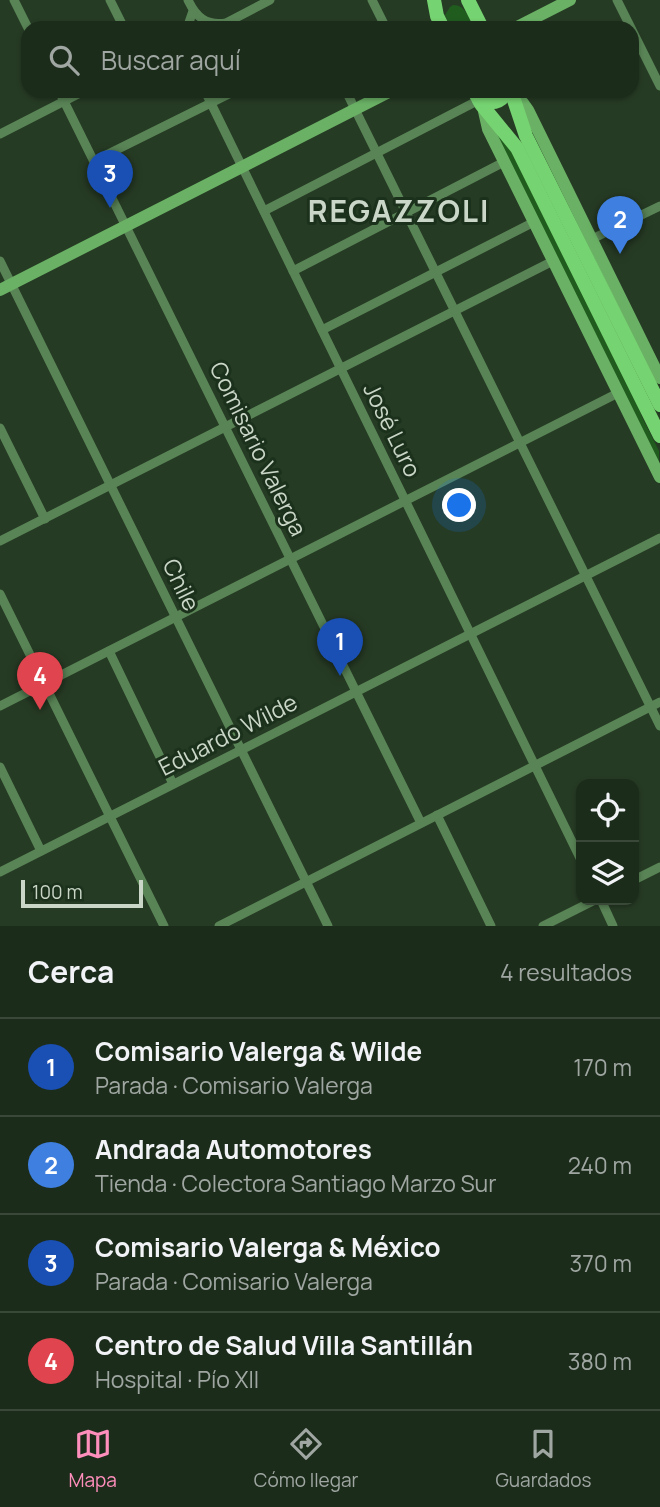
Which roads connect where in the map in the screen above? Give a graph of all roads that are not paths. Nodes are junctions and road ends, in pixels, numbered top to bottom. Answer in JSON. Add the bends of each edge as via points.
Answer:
{"nodes":[{"id":1,"x":14,"y":0,"type":"edge"},
{"id":2,"x":110,"y":0,"type":"edge"},
{"id":3,"x":188,"y":0,"type":"edge"},
{"id":4,"x":270,"y":0,"type":"edge"},
{"id":5,"x":372,"y":0,"type":"edge"},
{"id":6,"x":570,"y":0,"type":"edge"},
{"id":7,"x":617,"y":0,"type":"edge"},
{"id":8,"x":469,"y":2,"type":"edge"},
{"id":9,"x":193,"y":11,"type":"junction"},
{"id":10,"x":24,"y":21,"type":"edge"},
{"id":11,"x":120,"y":21,"type":"edge"},
{"id":12,"x":189,"y":21,"type":"edge"},
{"id":13,"x":207,"y":21,"type":"edge"},
{"id":14,"x":226,"y":21,"type":"edge"},
{"id":15,"x":382,"y":21,"type":"edge"},
{"id":16,"x":478,"y":21,"type":"edge"},
{"id":17,"x":528,"y":21,"type":"edge"},
{"id":18,"x":628,"y":21,"type":"edge"},
{"id":19,"x":639,"y":43,"type":"edge"},
{"id":20,"x":660,"y":86,"type":"edge"},
{"id":21,"x":62,"y":98,"type":"edge"},
{"id":22,"x":70,"y":98,"type":"edge"},
{"id":23,"x":208,"y":98,"type":"edge"},
{"id":24,"x":221,"y":98,"type":"edge"},
{"id":25,"x":350,"y":98,"type":"edge"},
{"id":26,"x":377,"y":98,"type":"edge"},
{"id":27,"x":501,"y":98,"type":"edge"},
{"id":28,"x":512,"y":98,"type":"edge"},
{"id":29,"x":517,"y":98,"type":"edge"},
{"id":30,"x":478,"y":99,"type":"edge"},
{"id":31,"x":64,"y":101,"type":"junction"},
{"id":32,"x":211,"y":103,"type":"junction"},
{"id":33,"x":355,"y":109,"type":"junction"},
{"id":34,"x":0,"y":134,"type":"edge"},
{"id":35,"x":377,"y":153,"type":"junction"},
{"id":36,"x":94,"y":161,"type":"junction"},
{"id":37,"x":504,"y":162,"type":"junction"},
{"id":38,"x":242,"y":167,"type":"junction"},
{"id":39,"x":660,"y":206,"type":"edge"},
{"id":40,"x":264,"y":211,"type":"junction"},
{"id":41,"x":407,"y":213,"type":"junction"},
{"id":42,"x":534,"y":222,"type":"junction"},
{"id":43,"x":126,"y":226,"type":"junction"},
{"id":44,"x":592,"y":239,"type":"junction"},
{"id":45,"x":0,"y":261,"type":"edge"},
{"id":46,"x":553,"y":261,"type":"junction"},
{"id":47,"x":293,"y":271,"type":"junction"},
{"id":48,"x":436,"y":272,"type":"junction"},
{"id":49,"x":6,"y":287,"type":"edge"},
{"id":50,"x":455,"y":311,"type":"junction"},
{"id":51,"x":322,"y":330,"type":"junction"},
{"id":52,"x":341,"y":369,"type":"junction"},
{"id":53,"x":659,"y":375,"type":"edge"},
{"id":54,"x":633,"y":381,"type":"junction"},
{"id":55,"x":618,"y":393,"type":"junction"},
{"id":56,"x":660,"y":405,"type":"edge"},
{"id":57,"x":225,"y":427,"type":"junction"},
{"id":58,"x":0,"y":428,"type":"edge"},
{"id":59,"x":660,"y":436,"type":"edge"},
{"id":60,"x":520,"y":442,"type":"junction"},
{"id":61,"x":660,"y":448,"type":"edge"},
{"id":62,"x":660,"y":477,"type":"edge"},
{"id":63,"x":111,"y":485,"type":"junction"},
{"id":64,"x":405,"y":501,"type":"junction"},
{"id":65,"x":45,"y":519,"type":"junction"},
{"id":66,"x":660,"y":538,"type":"edge"},
{"id":67,"x":0,"y":541,"type":"edge"},
{"id":68,"x":290,"y":559,"type":"junction"},
{"id":69,"x":586,"y":575,"type":"junction"},
{"id":70,"x":0,"y":594,"type":"edge"},
{"id":71,"x":176,"y":617,"type":"junction"},
{"id":72,"x":470,"y":634,"type":"junction"},
{"id":73,"x":109,"y":651,"type":"junction"},
{"id":74,"x":44,"y":684,"type":"junction"},
{"id":75,"x":356,"y":692,"type":"junction"},
{"id":76,"x":655,"y":705,"type":"edge"},
{"id":77,"x":0,"y":706,"type":"edge"},
{"id":78,"x":660,"y":726,"type":"edge"},
{"id":79,"x":241,"y":750,"type":"junction"},
{"id":80,"x":535,"y":766,"type":"junction"},
{"id":81,"x":0,"y":767,"type":"edge"},
{"id":82,"x":173,"y":784,"type":"junction"},
{"id":83,"x":437,"y":815,"type":"junction"},
{"id":84,"x":110,"y":816,"type":"junction"},
{"id":85,"x":421,"y":823,"type":"junction"},
{"id":86,"x":576,"y":850,"type":"edge"},
{"id":87,"x":41,"y":851,"type":"junction"},
{"id":88,"x":660,"y":867,"type":"edge"},
{"id":89,"x":0,"y":872,"type":"edge"},
{"id":90,"x":639,"y":878,"type":"edge"},
{"id":91,"x":306,"y":882,"type":"junction"},
{"id":92,"x":585,"y":905,"type":"edge"},
{"id":93,"x":602,"y":905,"type":"edge"},
{"id":94,"x":164,"y":926,"type":"edge"},
{"id":95,"x":219,"y":926,"type":"edge"},
{"id":96,"x":328,"y":926,"type":"edge"},
{"id":97,"x":491,"y":926,"type":"edge"},
{"id":98,"x":543,"y":926,"type":"edge"},
{"id":99,"x":613,"y":926,"type":"edge"}],
"edges":[{"from":1,"to":10,"type":"street"},
{"from":2,"to":11,"type":"street"},
{"from":3,"to":9,"type":"street"},
{"from":4,"to":14,"type":"street"},
{"from":5,"to":15,"type":"street"},
{"from":6,"to":17,"type":"street"},
{"from":7,"to":18,"type":"street"},
{"from":8,"to":16,"type":"main road"},
{"from":9,"to":12,"type":"street"},
{"from":9,"to":13,"type":"street"},
{"from":19,"to":20,"type":"street"},
{"from":21,"to":31,"type":"street","name":"Comisario Valerga"},
{"from":22,"to":31,"type":"street"},
{"from":23,"to":32,"type":"street","name":"José Luro"},
{"from":24,"to":32,"type":"street"},
{"from":25,"to":33,"type":"street"},
{"from":26,"to":33,"type":"street"},
{"from":27,"to":30,"type":"main road","via":[[489,103]]},
{"from":28,"to":56,"type":"main road","via":[[526,136]]},
{"from":29,"to":44,"type":"street","via":[[528,110]]},
{"from":30,"to":35,"type":"street"},
{"from":30,"to":37,"type":"street"},
{"from":30,"to":54,"type":"main road","via":[[517,148]]},
{"from":31,"to":34,"type":"street"},
{"from":31,"to":36,"type":"street","name":"Comisario Valerga"},
{"from":32,"to":36,"type":"street"},
{"from":32,"to":38,"type":"street","name":"José Luro"},
{"from":33,"to":35,"type":"street"},
{"from":33,"to":38,"type":"street"},
{"from":35,"to":40,"type":"street"},
{"from":35,"to":41,"type":"street"},
{"from":36,"to":43,"type":"street","name":"Comisario Valerga"},
{"from":37,"to":41,"type":"street"},
{"from":37,"to":42,"type":"street"},
{"from":38,"to":40,"type":"street","name":"José Luro"},
{"from":38,"to":43,"type":"street"},
{"from":39,"to":44,"type":"street"},
{"from":40,"to":47,"type":"street","name":"José Luro"},
{"from":41,"to":47,"type":"street"},
{"from":41,"to":48,"type":"street"},
{"from":42,"to":46,"type":"street"},
{"from":42,"to":48,"type":"street"},
{"from":43,"to":49,"type":"street"},
{"from":43,"to":57,"type":"street","name":"Comisario Valerga"},
{"from":44,"to":53,"type":"street"},
{"from":45,"to":49,"type":"street","name":"Chile"},
{"from":46,"to":50,"type":"street"},
{"from":46,"to":55,"type":"street"},
{"from":47,"to":51,"type":"street","name":"José Luro"},
{"from":48,"to":50,"type":"street"},
{"from":48,"to":51,"type":"street"},
{"from":49,"to":63,"type":"street","name":"Chile"},
{"from":50,"to":52,"type":"street"},
{"from":50,"to":60,"type":"street"},
{"from":51,"to":52,"type":"street","name":"José Luro"},
{"from":52,"to":57,"type":"street"},
{"from":52,"to":64,"type":"street","name":"José Luro"},
{"from":54,"to":59,"type":"main road"},
{"from":54,"to":61,"type":"main road"},
{"from":55,"to":60,"type":"street"},
{"from":55,"to":62,"type":"street"},
{"from":57,"to":63,"type":"street"},
{"from":57,"to":68,"type":"street","name":"Comisario Valerga"},
{"from":58,"to":65,"type":"street"},
{"from":60,"to":64,"type":"street"},
{"from":60,"to":69,"type":"street"},
{"from":63,"to":65,"type":"street"},
{"from":63,"to":71,"type":"street","name":"Chile"},
{"from":64,"to":68,"type":"street"},
{"from":64,"to":72,"type":"street","name":"José Luro"},
{"from":65,"to":67,"type":"street"},
{"from":66,"to":69,"type":"street","name":"Eduardo Wilde"},
{"from":68,"to":71,"type":"street"},
{"from":68,"to":75,"type":"street","name":"Comisario Valerga"},
{"from":69,"to":72,"type":"street","name":"Eduardo Wilde"},
{"from":69,"to":76,"type":"street"},
{"from":70,"to":74,"type":"street"},
{"from":71,"to":73,"type":"street"},
{"from":71,"to":79,"type":"street","name":"Chile"},
{"from":72,"to":75,"type":"street","name":"Eduardo Wilde"},
{"from":72,"to":80,"type":"street","name":"José Luro"},
{"from":73,"to":74,"type":"street"},
{"from":73,"to":82,"type":"street"},
{"from":74,"to":77,"type":"street"},
{"from":74,"to":84,"type":"street"},
{"from":75,"to":79,"type":"street","name":"Eduardo Wilde"},
{"from":75,"to":85,"type":"street","name":"Comisario Valerga"},
{"from":76,"to":78,"type":"street"},
{"from":76,"to":80,"type":"street"},
{"from":79,"to":82,"type":"street","name":"Eduardo Wilde"},
{"from":79,"to":91,"type":"street","name":"Chile"},
{"from":80,"to":83,"type":"street"},
{"from":80,"to":86,"type":"street","name":"José Luro"},
{"from":81,"to":87,"type":"street"},
{"from":82,"to":84,"type":"street","name":"Eduardo Wilde"},
{"from":83,"to":85,"type":"street"},
{"from":83,"to":97,"type":"street"},
{"from":84,"to":87,"type":"street","name":"Eduardo Wilde"},
{"from":84,"to":94,"type":"street"},
{"from":85,"to":91,"type":"street"},
{"from":87,"to":89,"type":"street","name":"Eduardo Wilde"},
{"from":88,"to":90,"type":"street"},
{"from":91,"to":95,"type":"street"},
{"from":91,"to":96,"type":"street","name":"Chile"},
{"from":92,"to":98,"type":"street"},
{"from":93,"to":99,"type":"street"}]}
